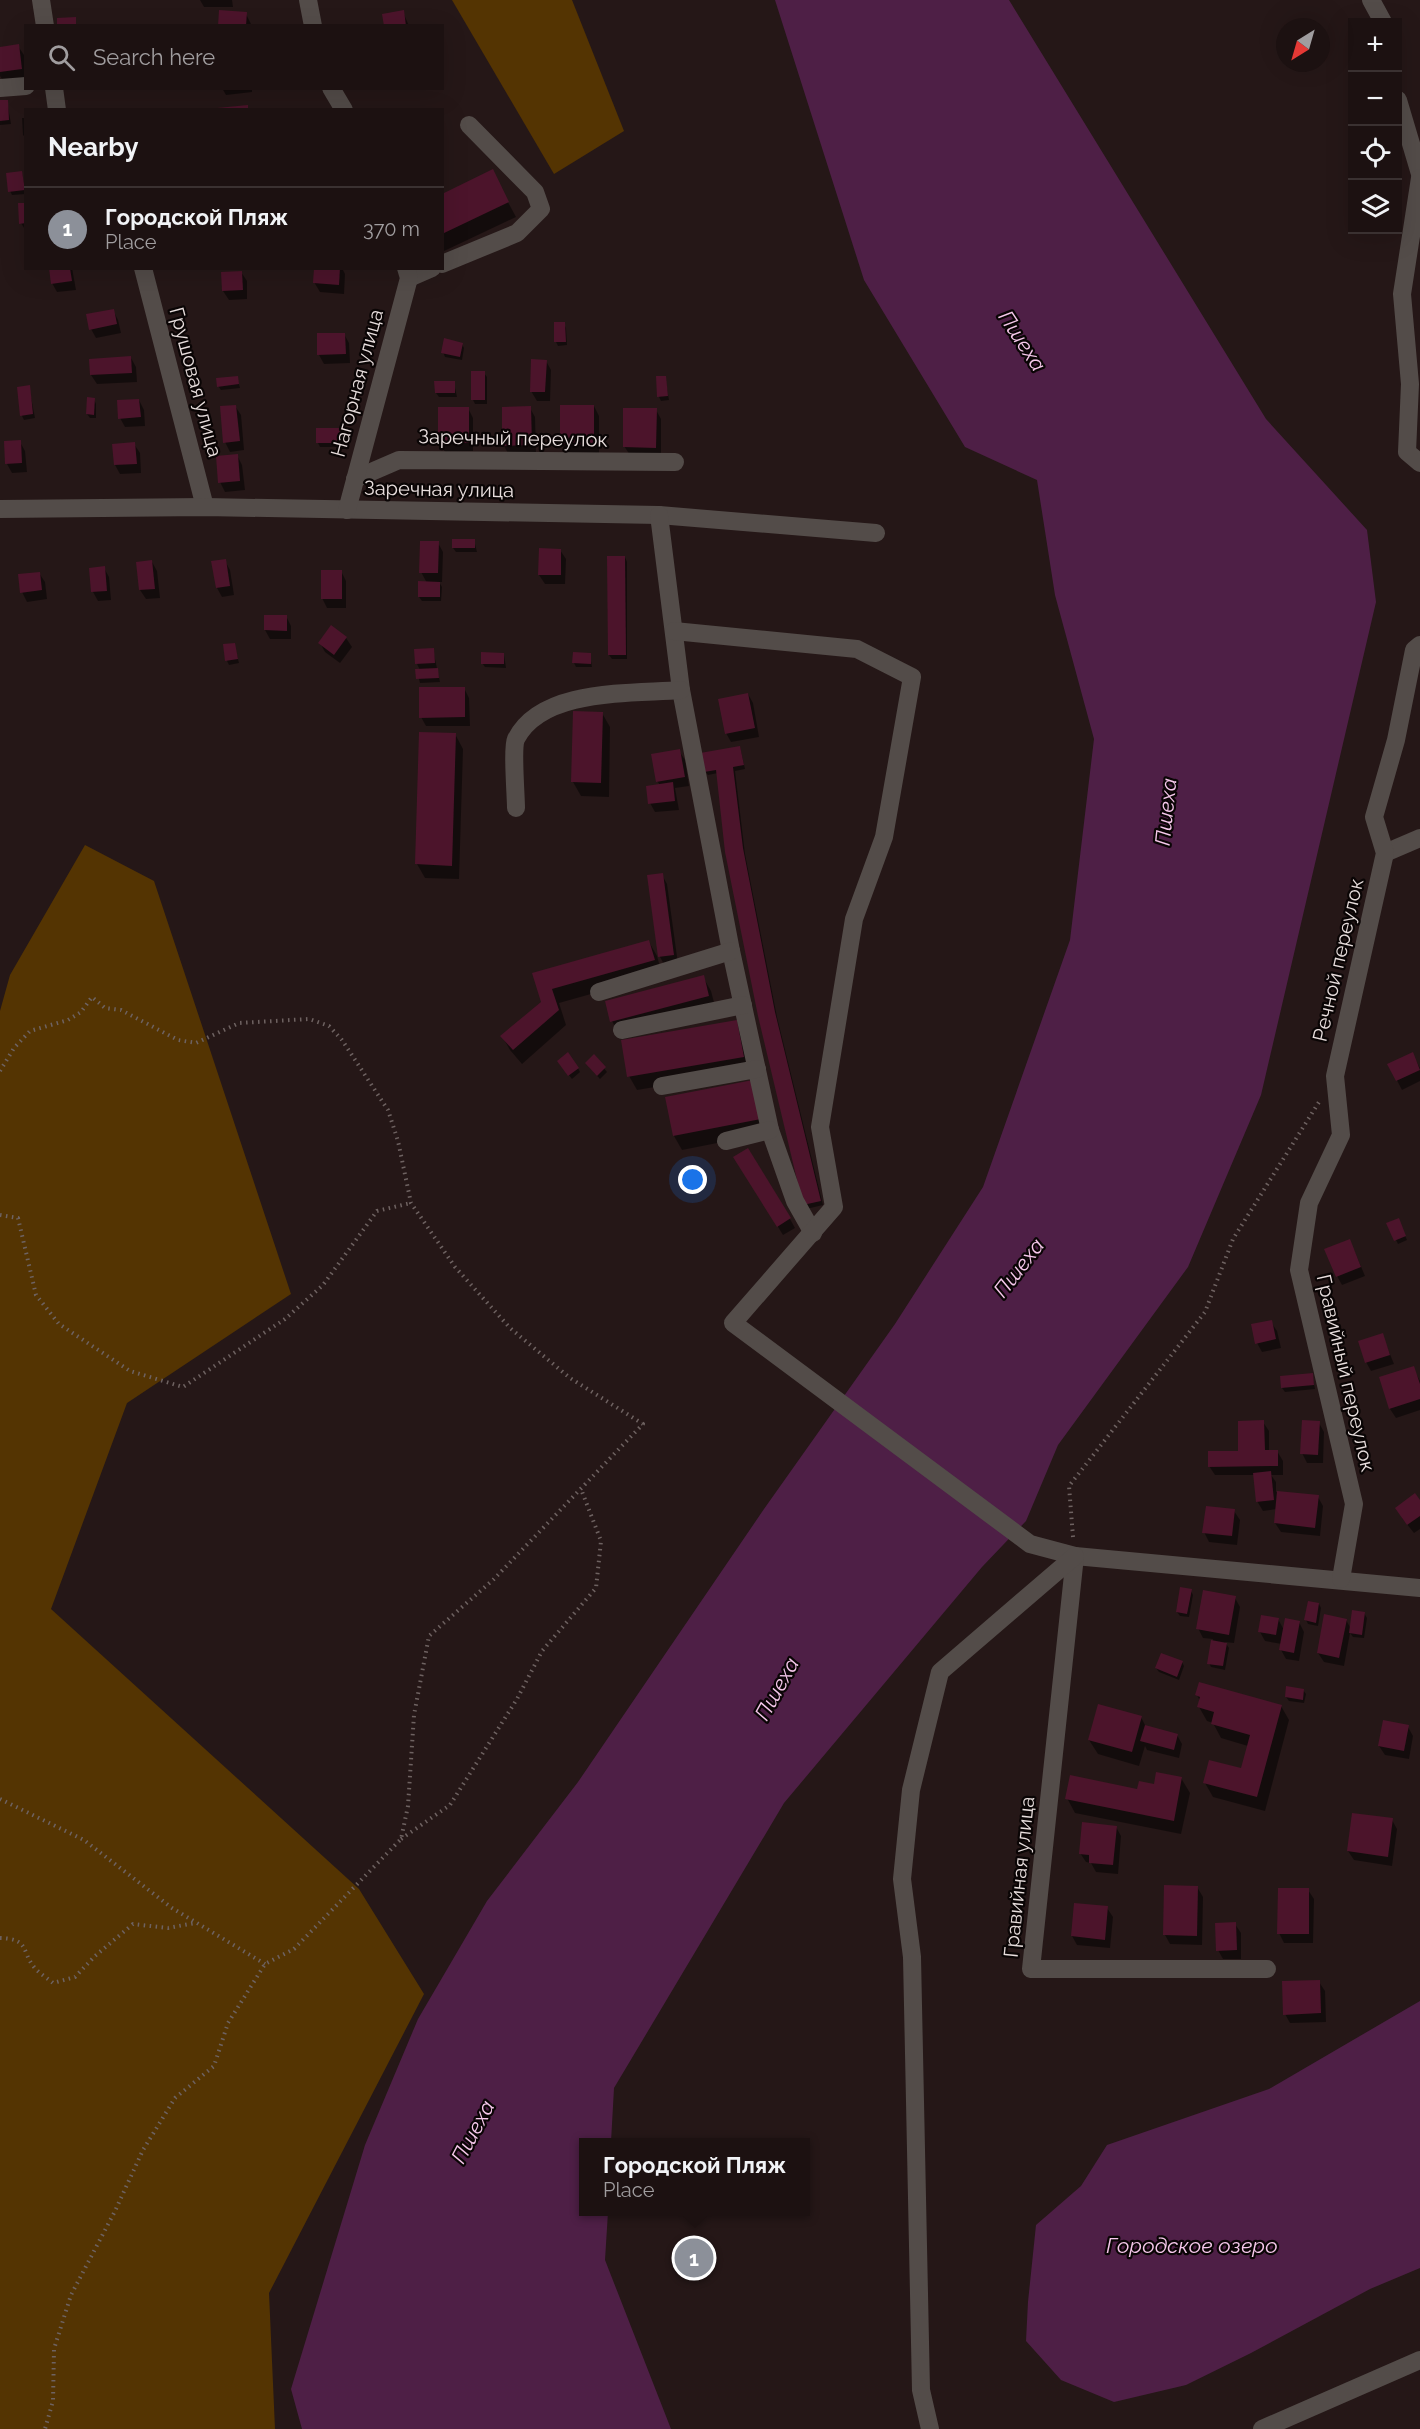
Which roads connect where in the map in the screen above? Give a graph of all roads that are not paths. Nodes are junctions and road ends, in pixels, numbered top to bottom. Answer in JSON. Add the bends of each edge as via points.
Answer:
{"nodes":[{"id":1,"x":41,"y":0,"type":"edge"},
{"id":2,"x":308,"y":0,"type":"edge"},
{"id":3,"x":1371,"y":0,"type":"edge"},
{"id":4,"x":1381,"y":18,"type":"edge"},
{"id":5,"x":45,"y":24,"type":"edge"},
{"id":6,"x":313,"y":24,"type":"edge"},
{"id":7,"x":24,"y":86,"type":"edge"},
{"id":8,"x":0,"y":88,"type":"edge"},
{"id":9,"x":54,"y":90,"type":"edge"},
{"id":10,"x":332,"y":90,"type":"edge"},
{"id":11,"x":57,"y":108,"type":"edge"},
{"id":12,"x":343,"y":108,"type":"edge"},
{"id":13,"x":1402,"y":114,"type":"edge"},
{"id":14,"x":469,"y":125,"type":"dead end"},
{"id":15,"x":1420,"y":176,"type":"edge"},
{"id":16,"x":444,"y":263,"type":"edge"},
{"id":17,"x":144,"y":270,"type":"edge"},
{"id":18,"x":408,"y":273,"type":"edge"},
{"id":19,"x":675,"y":462,"type":"dead end"},
{"id":20,"x":1420,"y":463,"type":"edge"},
{"id":21,"x":355,"y":479,"type":"junction"},
{"id":22,"x":205,"y":507,"type":"junction"},
{"id":23,"x":0,"y":509,"type":"edge"},
{"id":24,"x":347,"y":510,"type":"junction"},
{"id":25,"x":658,"y":515,"type":"junction"},
{"id":26,"x":876,"y":533,"type":"dead end"},
{"id":27,"x":674,"y":631,"type":"junction"},
{"id":28,"x":1420,"y":645,"type":"edge"},
{"id":29,"x":681,"y":690,"type":"junction"},
{"id":30,"x":516,"y":808,"type":"dead end"},
{"id":31,"x":1420,"y":838,"type":"edge"},
{"id":32,"x":1385,"y":853,"type":"junction"},
{"id":33,"x":731,"y":951,"type":"junction"},
{"id":34,"x":599,"y":992,"type":"dead end"},
{"id":35,"x":743,"y":1005,"type":"junction"},
{"id":36,"x":622,"y":1030,"type":"dead end"},
{"id":37,"x":757,"y":1069,"type":"junction"},
{"id":38,"x":1335,"y":1076,"type":"joint"},
{"id":39,"x":662,"y":1086,"type":"dead end"},
{"id":40,"x":770,"y":1130,"type":"junction"},
{"id":41,"x":726,"y":1141,"type":"dead end"},
{"id":42,"x":813,"y":1233,"type":"junction"},
{"id":43,"x":1075,"y":1556,"type":"junction"},
{"id":44,"x":1341,"y":1579,"type":"junction"},
{"id":45,"x":1420,"y":1588,"type":"edge"},
{"id":46,"x":1267,"y":1969,"type":"dead end"},
{"id":47,"x":1420,"y":2360,"type":"edge"},
{"id":48,"x":930,"y":2429,"type":"edge"},
{"id":49,"x":1262,"y":2429,"type":"edge"}],
"edges":[{"from":1,"to":5,"type":"street"},
{"from":2,"to":6,"type":"street"},
{"from":3,"to":4,"type":"street"},
{"from":7,"to":8,"type":"street"},
{"from":9,"to":11,"type":"street"},
{"from":10,"to":12,"type":"street"},
{"from":13,"to":15,"type":"street"},
{"from":14,"to":16,"type":"street","via":[[535,192],[541,210],[517,233]]},
{"from":15,"to":20,"type":"street","via":[[1402,294],[1410,384],[1407,452]]},
{"from":17,"to":22,"type":"street","name":"Грушовая улица"},
{"from":18,"to":21,"type":"street","name":"Нагорная улица"},
{"from":19,"to":21,"type":"street","name":"Заречный переулок","via":[[399,460]]},
{"from":21,"to":24,"type":"street","name":"Нагорная улица"},
{"from":22,"to":23,"type":"street","name":"Заречная улица"},
{"from":22,"to":24,"type":"street","name":"Заречная улица"},
{"from":24,"to":25,"type":"street","name":"Заречная улица"},
{"from":25,"to":26,"type":"street","name":"Заречная улица"},
{"from":25,"to":27,"type":"street"},
{"from":27,"to":29,"type":"street"},
{"from":27,"to":42,"type":"street","via":[[857,649],[912,677],[884,837],[854,919],[820,1127],[834,1207]]},
{"from":28,"to":32,"type":"street","via":[[1414,650],[1396,740],[1374,817]]},
{"from":29,"to":30,"type":"street","via":[[574,698],[538,713],[515,741]]},
{"from":29,"to":33,"type":"street"},
{"from":31,"to":32,"type":"street"},
{"from":32,"to":38,"type":"street","name":"Речной переулок"},
{"from":33,"to":34,"type":"street"},
{"from":33,"to":35,"type":"street"},
{"from":35,"to":36,"type":"street"},
{"from":35,"to":37,"type":"street"},
{"from":37,"to":39,"type":"street"},
{"from":37,"to":40,"type":"street"},
{"from":38,"to":44,"type":"street","name":"Гравийный переулок","via":[[1341,1135],[1309,1203],[1299,1270],[1354,1504]]},
{"from":40,"to":41,"type":"street"},
{"from":40,"to":42,"type":"street","via":[[795,1201]]},
{"from":42,"to":43,"type":"street","via":[[733,1323],[1030,1544]]},
{"from":43,"to":44,"type":"street"},
{"from":43,"to":46,"type":"street","name":"Гравийная улица","via":[[1031,1969]]},
{"from":43,"to":48,"type":"street","via":[[940,1672],[911,1790],[902,1879],[912,1958],[921,2390]]},
{"from":44,"to":45,"type":"street"},
{"from":47,"to":49,"type":"street"}]}
